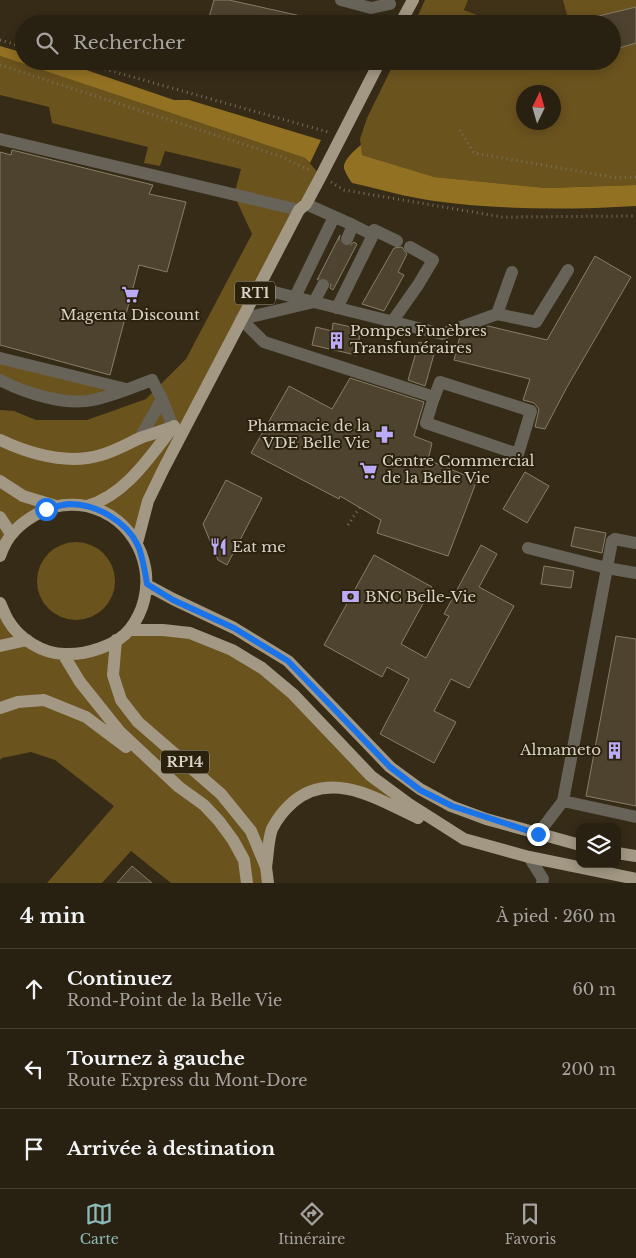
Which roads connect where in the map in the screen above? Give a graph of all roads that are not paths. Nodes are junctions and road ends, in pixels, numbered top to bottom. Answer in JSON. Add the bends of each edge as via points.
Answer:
{"nodes":[{"id":1,"x":341,"y":0,"type":"edge"},
{"id":2,"x":413,"y":0,"type":"edge"},
{"id":3,"x":389,"y":2,"type":"edge"},
{"id":4,"x":396,"y":15,"type":"edge"},
{"id":5,"x":405,"y":15,"type":"edge"},
{"id":6,"x":375,"y":70,"type":"edge"},
{"id":7,"x":0,"y":139,"type":"edge"},
{"id":8,"x":302,"y":207,"type":"junction"},
{"id":9,"x":334,"y":217,"type":"junction"},
{"id":10,"x":353,"y":225,"type":"junction"},
{"id":11,"x":372,"y":235,"type":"junction"},
{"id":12,"x":347,"y":239,"type":"tunnel mouth"},
{"id":13,"x":397,"y":241,"type":"dead end"},
{"id":14,"x":410,"y":247,"type":"dead end"},
{"id":15,"x":568,"y":270,"type":"dead end"},
{"id":16,"x":512,"y":272,"type":"dead end"},
{"id":17,"x":323,"y":285,"type":"tunnel mouth"},
{"id":18,"x":258,"y":288,"type":"junction"},
{"id":19,"x":294,"y":297,"type":"junction"},
{"id":20,"x":314,"y":302,"type":"junction"},
{"id":21,"x":337,"y":308,"type":"junction"},
{"id":22,"x":497,"y":314,"type":"junction"},
{"id":23,"x":241,"y":320,"type":"junction"},
{"id":24,"x":392,"y":322,"type":"junction"},
{"id":25,"x":0,"y":358,"type":"edge"},
{"id":26,"x":0,"y":380,"type":"edge"},
{"id":27,"x":207,"y":386,"type":"junction"},
{"id":28,"x":126,"y":389,"type":"junction"},
{"id":29,"x":434,"y":398,"type":"junction"},
{"id":30,"x":162,"y":399,"type":"junction"},
{"id":31,"x":173,"y":427,"type":"junction"},
{"id":32,"x":140,"y":438,"type":"junction"},
{"id":33,"x":0,"y":440,"type":"edge"},
{"id":34,"x":0,"y":481,"type":"edge"},
{"id":35,"x":58,"y":506,"type":"junction"},
{"id":36,"x":86,"y":506,"type":"junction"},
{"id":37,"x":0,"y":517,"type":"edge"},
{"id":38,"x":11,"y":534,"type":"junction"},
{"id":39,"x":137,"y":543,"type":"junction"},
{"id":40,"x":636,"y":543,"type":"edge"},
{"id":41,"x":528,"y":548,"type":"dead end"},
{"id":42,"x":0,"y":556,"type":"edge"},
{"id":43,"x":607,"y":568,"type":"junction"},
{"id":44,"x":636,"y":574,"type":"edge"},
{"id":45,"x":147,"y":584,"type":"junction"},
{"id":46,"x":0,"y":603,"type":"edge"},
{"id":47,"x":129,"y":630,"type":"junction"},
{"id":48,"x":27,"y":640,"type":"junction"},
{"id":49,"x":116,"y":640,"type":"junction"},
{"id":50,"x":0,"y":646,"type":"edge"},
{"id":51,"x":64,"y":654,"type":"junction"},
{"id":52,"x":0,"y":708,"type":"edge"},
{"id":53,"x":179,"y":787,"type":"junction"},
{"id":54,"x":563,"y":801,"type":"junction"},
{"id":55,"x":636,"y":817,"type":"edge"},
{"id":56,"x":538,"y":834,"type":"junction"},
{"id":57,"x":464,"y":839,"type":"junction"},
{"id":58,"x":576,"y":844,"type":"edge"},
{"id":59,"x":621,"y":854,"type":"edge"},
{"id":60,"x":636,"y":856,"type":"edge"},
{"id":61,"x":529,"y":857,"type":"junction"},
{"id":62,"x":266,"y":867,"type":"junction"},
{"id":63,"x":636,"y":879,"type":"edge"},
{"id":64,"x":247,"y":883,"type":"edge"},
{"id":65,"x":268,"y":883,"type":"edge"},
{"id":66,"x":542,"y":883,"type":"edge"}],
"edges":[{"from":1,"to":3,"type":"lane","via":[[370,8]]},
{"from":2,"to":5,"type":"main road"},
{"from":3,"to":4,"type":"lane"},
{"from":6,"to":8,"type":"main road","number":"RT1"},
{"from":7,"to":8,"type":"lane","via":[[219,192]]},
{"from":8,"to":9,"type":"lane"},
{"from":8,"to":18,"type":"main road","number":"RT1"},
{"from":9,"to":10,"type":"lane"},
{"from":9,"to":19,"type":"lane"},
{"from":10,"to":11,"type":"lane"},
{"from":10,"to":12,"type":"lane"},
{"from":11,"to":13,"type":"lane","via":[[374,230]]},
{"from":11,"to":21,"type":"lane"},
{"from":14,"to":24,"type":"lane","via":[[433,260]]},
{"from":15,"to":22,"type":"lane","via":[[536,322]]},
{"from":16,"to":22,"type":"lane"},
{"from":17,"to":20,"type":"lane"},
{"from":18,"to":19,"type":"lane"},
{"from":18,"to":23,"type":"main road","number":"RT1"},
{"from":19,"to":20,"type":"lane"},
{"from":20,"to":21,"type":"lane"},
{"from":20,"to":23,"type":"lane"},
{"from":21,"to":24,"type":"lane"},
{"from":22,"to":24,"type":"lane","via":[[442,334]]},
{"from":23,"to":27,"type":"main road","number":"RT1"},
{"from":23,"to":29,"type":"lane","via":[[264,342]]},
{"from":25,"to":28,"type":"lane"},
{"from":26,"to":28,"type":"lane","via":[[34,395],[64,400],[92,400]]},
{"from":27,"to":31,"type":"main road","number":"RT1"},
{"from":27,"to":39,"type":"main road","number":"RT1","via":[[148,501]]},
{"from":28,"to":30,"type":"lane","via":[[152,380]]},
{"from":29,"to":29,"type":"lane","via":[[440,382],[531,411],[518,454],[426,423]]},
{"from":30,"to":31,"type":"lane"},
{"from":30,"to":32,"type":"lane"},
{"from":31,"to":32,"type":"main road"},
{"from":31,"to":36,"type":"main road","number":"RT1","via":[[120,489],[100,502]]},
{"from":32,"to":33,"type":"main road","via":[[88,458],[58,458],[22,450]]},
{"from":34,"to":35,"type":"main road","via":[[23,496]]},
{"from":35,"to":36,"type":"main road"},
{"from":35,"to":38,"type":"main road","via":[[23,522]]},
{"from":36,"to":39,"type":"main road","via":[[101,510],[123,524]]},
{"from":37,"to":38,"type":"main road"},
{"from":38,"to":42,"type":"main road"},
{"from":39,"to":45,"type":"main road","via":[[144,561]]},
{"from":40,"to":43,"type":"lane","via":[[612,541]]},
{"from":41,"to":43,"type":"lane"},
{"from":43,"to":44,"type":"lane"},
{"from":43,"to":54,"type":"lane"},
{"from":45,"to":47,"type":"main road","via":[[140,612]]},
{"from":45,"to":56,"type":"main road","via":[[173,600],[234,628],[288,661],[390,767],[420,790],[452,806]]},
{"from":46,"to":48,"type":"main road","via":[[9,622]]},
{"from":47,"to":49,"type":"main road"},
{"from":47,"to":57,"type":"main road","via":[[190,633],[232,650],[262,668],[293,694],[371,776]]},
{"from":48,"to":50,"type":"main road"},
{"from":48,"to":51,"type":"main road","via":[[41,648]]},
{"from":49,"to":51,"type":"main road","via":[[91,652]]},
{"from":49,"to":62,"type":"main road","number":"RP14","via":[[113,675],[121,700],[138,722],[221,794],[252,831]]},
{"from":51,"to":53,"type":"main road","number":"RP14","via":[[80,682],[120,732]]},
{"from":52,"to":53,"type":"main road","via":[[18,702],[44,700],[86,717]]},
{"from":53,"to":64,"type":"main road","number":"RP14","via":[[204,805],[233,840],[244,860]]},
{"from":54,"to":55,"type":"lane"},
{"from":54,"to":56,"type":"lane"},
{"from":56,"to":58,"type":"main road"},
{"from":57,"to":61,"type":"main road"},
{"from":57,"to":62,"type":"main road","via":[[359,791],[334,786],[316,789],[299,797],[284,810],[272,830]]},
{"from":59,"to":60,"type":"main road"},
{"from":61,"to":63,"type":"main road"},
{"from":61,"to":66,"type":"lane"},
{"from":62,"to":65,"type":"main road","number":"RP14"}]}
